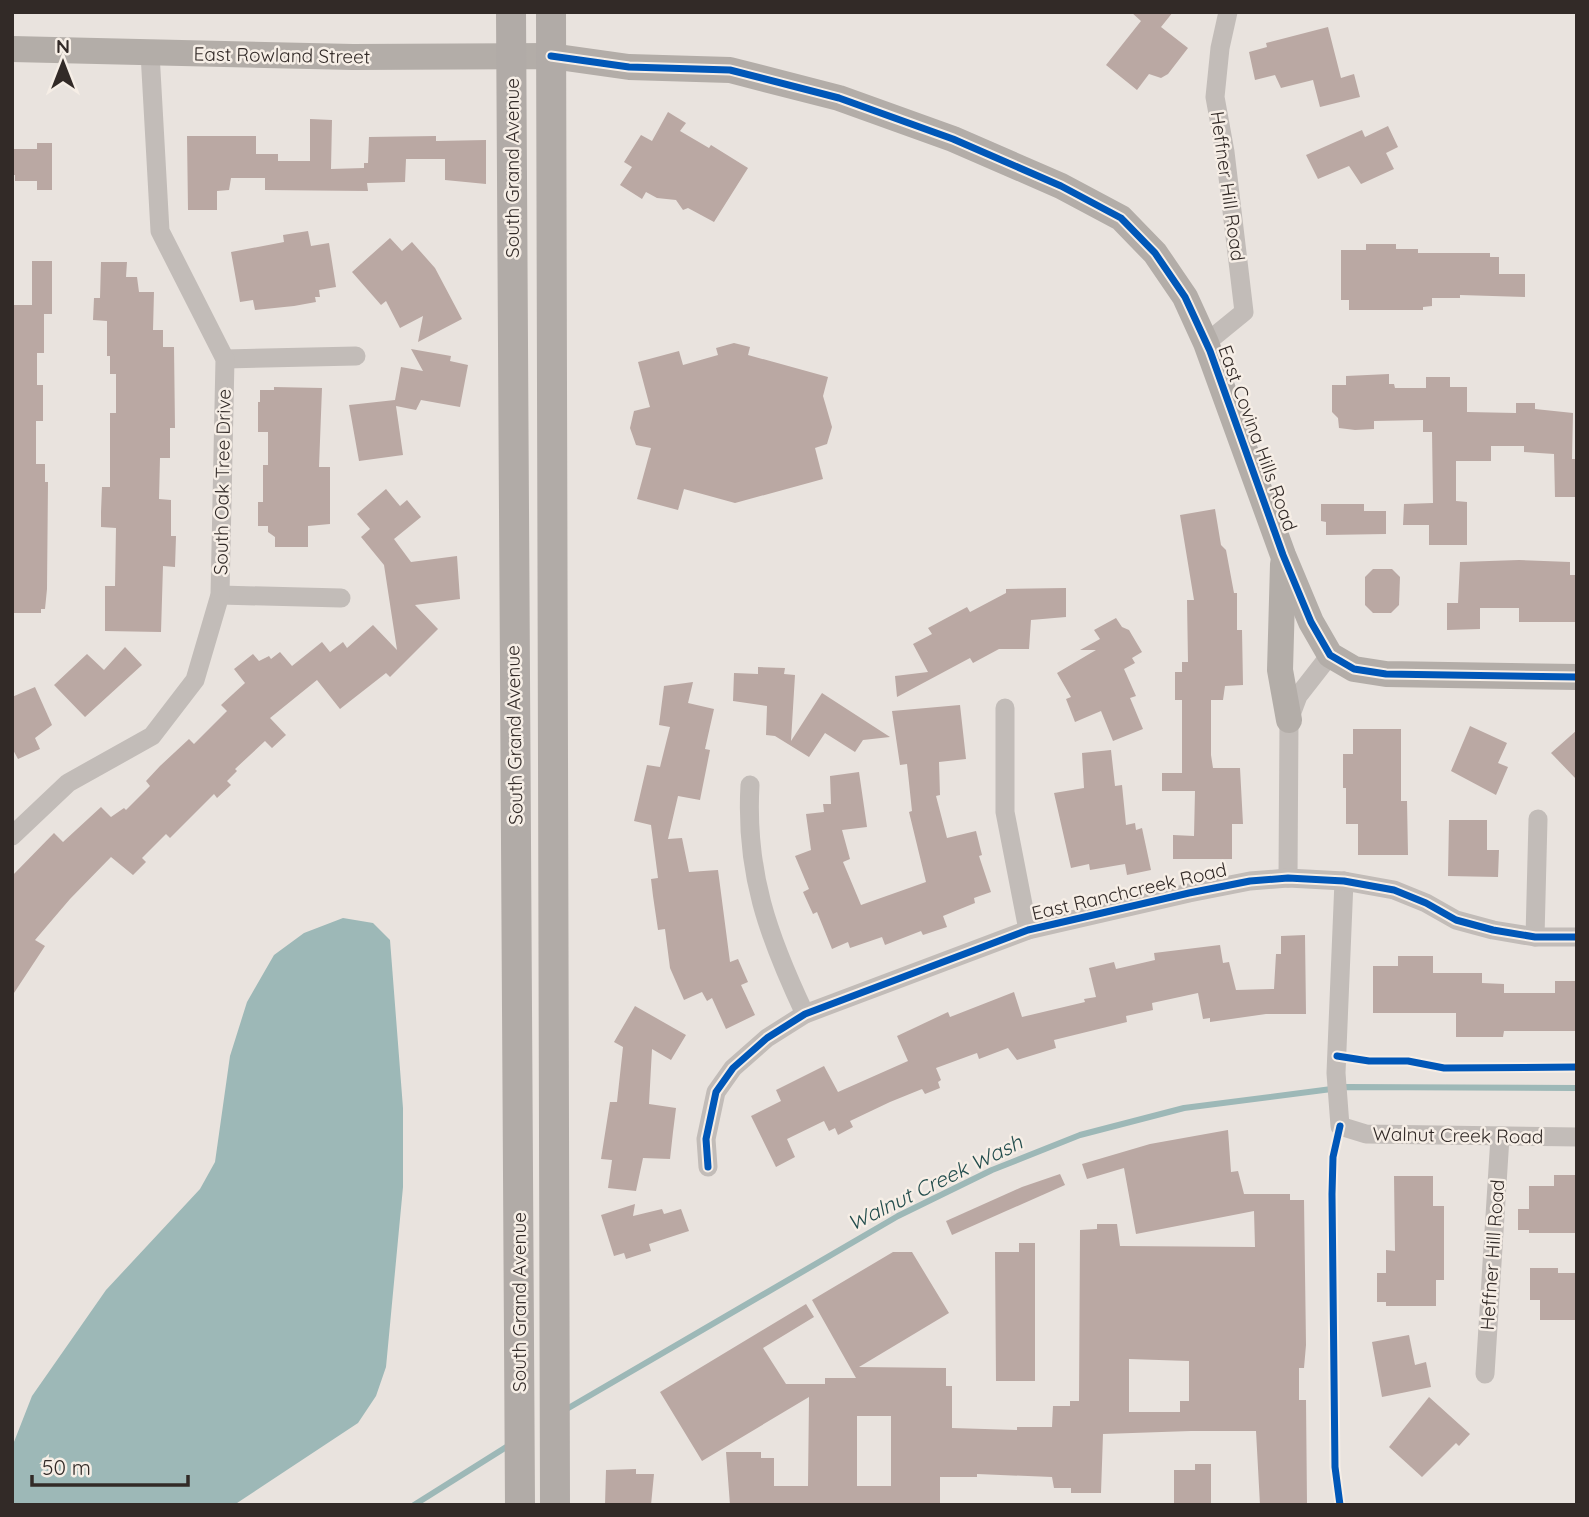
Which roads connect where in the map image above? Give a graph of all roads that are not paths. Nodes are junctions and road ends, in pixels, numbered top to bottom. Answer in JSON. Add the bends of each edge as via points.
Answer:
{"nodes":[{"id":1,"x":511,"y":12,"type":"edge"},
{"id":2,"x":551,"y":12,"type":"edge"},
{"id":3,"x":1228,"y":12,"type":"edge"},
{"id":4,"x":12,"y":49,"type":"edge"},
{"id":5,"x":150,"y":52,"type":"junction"},
{"id":6,"x":512,"y":55,"type":"junction"},
{"id":7,"x":551,"y":56,"type":"junction"},
{"id":8,"x":1206,"y":343,"type":"junction"},
{"id":9,"x":356,"y":356,"type":"dead end"},
{"id":10,"x":225,"y":359,"type":"junction"},
{"id":11,"x":1283,"y":555,"type":"junction"},
{"id":12,"x":220,"y":595,"type":"junction"},
{"id":13,"x":341,"y":598,"type":"dead end"},
{"id":14,"x":1330,"y":655,"type":"junction"},
{"id":15,"x":1577,"y":677,"type":"edge"},
{"id":16,"x":1005,"y":708,"type":"dead end"},
{"id":17,"x":1289,"y":720,"type":"junction"},
{"id":18,"x":750,"y":785,"type":"dead end"},
{"id":19,"x":1538,"y":819,"type":"dead end"},
{"id":20,"x":12,"y":836,"type":"edge"},
{"id":21,"x":1288,"y":877,"type":"junction"},
{"id":22,"x":1344,"y":881,"type":"junction"},
{"id":23,"x":1028,"y":930,"type":"junction"},
{"id":24,"x":1535,"y":937,"type":"junction"},
{"id":25,"x":1577,"y":937,"type":"edge"},
{"id":26,"x":805,"y":1014,"type":"junction"},
{"id":27,"x":1500,"y":1137,"type":"junction"},
{"id":28,"x":1577,"y":1137,"type":"edge"},
{"id":29,"x":708,"y":1167,"type":"dead end"},
{"id":30,"x":1485,"y":1374,"type":"dead end"},
{"id":31,"x":520,"y":1505,"type":"edge"},
{"id":32,"x":555,"y":1505,"type":"edge"}],
"edges":[{"from":1,"to":6,"type":"main road","name":"South Grand Avenue"},
{"from":2,"to":7,"type":"main road","name":"South Grand Avenue"},
{"from":3,"to":8,"type":"street","name":"Heffner Hill Road","via":[[1215,97],[1244,312]]},
{"from":4,"to":5,"type":"street","name":"East Rowland Street"},
{"from":5,"to":6,"type":"street","name":"East Rowland Street"},
{"from":5,"to":10,"type":"street","name":"South Oak Tree Drive","via":[[160,231]]},
{"from":6,"to":7,"type":"street","name":"East Rowland Street"},
{"from":6,"to":31,"type":"main road","name":"South Grand Avenue"},
{"from":7,"to":8,"type":"street","name":"East Covina Hills Road","via":[[629,67],[730,70],[839,98],[953,139],[1061,186],[1121,218],[1155,253],[1185,297]]},
{"from":7,"to":32,"type":"main road","name":"South Grand Avenue"},
{"from":8,"to":11,"type":"street","name":"East Covina Hills Road"},
{"from":9,"to":10,"type":"street"},
{"from":10,"to":12,"type":"street","name":"South Oak Tree Drive"},
{"from":11,"to":14,"type":"street","name":"East Covina Hills Road"},
{"from":11,"to":17,"type":"street","via":[[1280,670]]},
{"from":12,"to":13,"type":"street"},
{"from":12,"to":20,"type":"street","name":"South Oak Tree Drive","via":[[195,680],[152,736],[68,783]]},
{"from":14,"to":15,"type":"street","via":[[1353,669],[1386,674]]},
{"from":14,"to":17,"type":"street","via":[[1298,696]]},
{"from":16,"to":23,"type":"street","via":[[1005,812]]},
{"from":17,"to":21,"type":"street"},
{"from":18,"to":26,"type":"street","via":[[750,858],[782,967]]},
{"from":19,"to":24,"type":"street"},
{"from":21,"to":22,"type":"street","name":"East Ranchcreek Road"},
{"from":21,"to":23,"type":"street","name":"East Ranchcreek Road","via":[[1189,893]]},
{"from":22,"to":24,"type":"street","name":"East Ranchcreek Road","via":[[1394,890],[1456,920]]},
{"from":22,"to":27,"type":"street","name":"Walnut Creek Road","via":[[1336,1073],[1340,1126],[1366,1134]]},
{"from":23,"to":26,"type":"street","name":"East Ranchcreek Road"},
{"from":24,"to":25,"type":"street","name":"East Ranchcreek Road"},
{"from":26,"to":29,"type":"street","name":"East Ranchcreek Road","via":[[767,1038],[733,1068],[716,1092],[707,1128]]},
{"from":27,"to":28,"type":"street","name":"Walnut Creek Road"},
{"from":27,"to":30,"type":"street","name":"Heffner Hill Road"}]}
